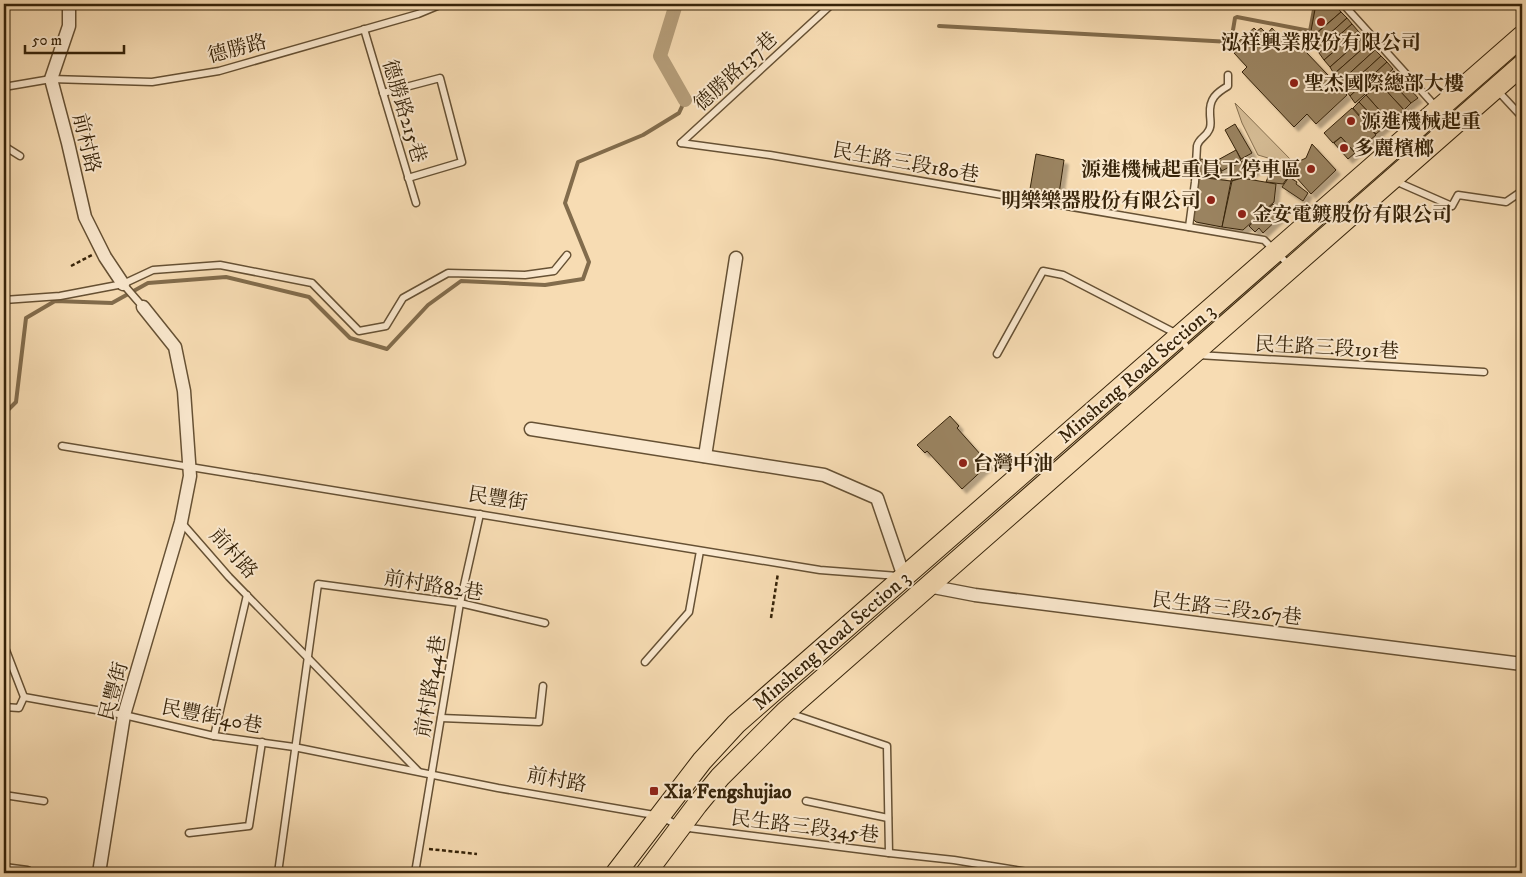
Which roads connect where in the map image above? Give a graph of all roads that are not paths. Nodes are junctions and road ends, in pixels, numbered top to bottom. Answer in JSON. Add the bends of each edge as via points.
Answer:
{"nodes":[{"id":1,"x":69,"y":4,"type":"edge"},
{"id":2,"x":442,"y":4,"type":"edge"},
{"id":3,"x":832,"y":4,"type":"edge"},
{"id":4,"x":1343,"y":4,"type":"edge"},
{"id":5,"x":364,"y":29,"type":"junction"},
{"id":6,"x":1522,"y":36,"type":"edge"},
{"id":7,"x":1522,"y":65,"type":"edge"},
{"id":8,"x":1228,"y":75,"type":"dead end"},
{"id":9,"x":50,"y":79,"type":"junction"},
{"id":10,"x":1488,"y":80,"type":"junction"},
{"id":11,"x":4,"y":87,"type":"edge"},
{"id":12,"x":383,"y":94,"type":"junction"},
{"id":13,"x":1438,"y":109,"type":"junction"},
{"id":14,"x":1522,"y":117,"type":"edge"},
{"id":15,"x":681,"y":143,"type":"joint"},
{"id":16,"x":4,"y":146,"type":"edge"},
{"id":17,"x":20,"y":156,"type":"dead end"},
{"id":18,"x":408,"y":178,"type":"junction"},
{"id":19,"x":1391,"y":179,"type":"junction"},
{"id":20,"x":1522,"y":191,"type":"edge"},
{"id":21,"x":416,"y":203,"type":"dead end"},
{"id":22,"x":1189,"y":227,"type":"junction"},
{"id":23,"x":1276,"y":251,"type":"junction"},
{"id":24,"x":567,"y":255,"type":"dead end"},
{"id":25,"x":736,"y":258,"type":"dead end"},
{"id":26,"x":1291,"y":267,"type":"junction"},
{"id":27,"x":123,"y":284,"type":"junction"},
{"id":28,"x":4,"y":300,"type":"edge"},
{"id":29,"x":143,"y":307,"type":"joint"},
{"id":30,"x":1179,"y":335,"type":"junction"},
{"id":31,"x":997,"y":354,"type":"dead end"},
{"id":32,"x":1191,"y":355,"type":"junction"},
{"id":33,"x":1484,"y":372,"type":"dead end"},
{"id":34,"x":531,"y":429,"type":"dead end"},
{"id":35,"x":62,"y":446,"type":"dead end"},
{"id":36,"x":705,"y":456,"type":"junction"},
{"id":37,"x":188,"y":466,"type":"junction"},
{"id":38,"x":480,"y":514,"type":"junction"},
{"id":39,"x":182,"y":522,"type":"junction"},
{"id":40,"x":700,"y":550,"type":"junction"},
{"id":41,"x":916,"y":582,"type":"junction"},
{"id":42,"x":247,"y":595,"type":"junction"},
{"id":43,"x":460,"y":603,"type":"junction"},
{"id":44,"x":545,"y":623,"type":"dead end"},
{"id":45,"x":4,"y":645,"type":"edge"},
{"id":46,"x":307,"y":658,"type":"junction"},
{"id":47,"x":645,"y":662,"type":"dead end"},
{"id":48,"x":1522,"y":664,"type":"edge"},
{"id":49,"x":543,"y":686,"type":"dead end"},
{"id":50,"x":24,"y":697,"type":"junction"},
{"id":51,"x":4,"y":707,"type":"edge"},
{"id":52,"x":784,"y":712,"type":"junction"},
{"id":53,"x":124,"y":715,"type":"junction"},
{"id":54,"x":441,"y":718,"type":"junction"},
{"id":55,"x":214,"y":736,"type":"junction"},
{"id":56,"x":262,"y":742,"type":"junction"},
{"id":57,"x":294,"y":747,"type":"junction"},
{"id":58,"x":419,"y":772,"type":"junction"},
{"id":59,"x":432,"y":775,"type":"junction"},
{"id":60,"x":4,"y":795,"type":"edge"},
{"id":61,"x":44,"y":801,"type":"dead end"},
{"id":62,"x":806,"y":801,"type":"dead end"},
{"id":63,"x":660,"y":816,"type":"junction"},
{"id":64,"x":888,"y":818,"type":"junction"},
{"id":65,"x":681,"y":826,"type":"junction"},
{"id":66,"x":189,"y":833,"type":"dead end"},
{"id":67,"x":888,"y":853,"type":"junction"},
{"id":68,"x":4,"y":870,"type":"edge"},
{"id":69,"x":27,"y":873,"type":"edge"},
{"id":70,"x":99,"y":873,"type":"edge"},
{"id":71,"x":278,"y":873,"type":"edge"},
{"id":72,"x":415,"y":873,"type":"edge"},
{"id":73,"x":616,"y":873,"type":"edge"},
{"id":74,"x":646,"y":873,"type":"edge"},
{"id":75,"x":1034,"y":873,"type":"edge"}],
"edges":[{"from":1,"to":9,"type":"street","via":[[69,26]]},
{"from":2,"to":5,"type":"lane","name":"德勝路"},
{"from":3,"to":15,"type":"lane","name":"德勝路137巷"},
{"from":4,"to":13,"type":"lane"},
{"from":5,"to":9,"type":"lane","name":"德勝路","via":[[219,71],[152,82]]},
{"from":5,"to":12,"type":"lane","name":"德勝路215巷"},
{"from":6,"to":10,"type":"main road","name":"Minsheng Road Section 3"},
{"from":7,"to":10,"type":"main road","name":"Minsheng Road Section 3"},
{"from":8,"to":22,"type":"lane","via":[[1228,86],[1212,98],[1210,130],[1198,141]]},
{"from":9,"to":11,"type":"lane","name":"德勝路"},
{"from":9,"to":27,"type":"street","name":"前村路","via":[[85,217],[105,258]]},
{"from":10,"to":13,"type":"main road","name":"Minsheng Road Section 3"},
{"from":10,"to":14,"type":"lane"},
{"from":10,"to":19,"type":"main road","name":"Minsheng Road Section 3"},
{"from":12,"to":18,"type":"lane","name":"德勝路215巷"},
{"from":12,"to":18,"type":"lane","via":[[440,78],[462,162]]},
{"from":13,"to":23,"type":"main road","name":"Minsheng Road Section 3"},
{"from":15,"to":22,"type":"lane","name":"民生路三段180巷","via":[[770,155]]},
{"from":16,"to":17,"type":"lane"},
{"from":18,"to":21,"type":"lane","name":"德勝路215巷"},
{"from":19,"to":20,"type":"lane","via":[[1452,206],[1458,195],[1506,202]]},
{"from":19,"to":26,"type":"main road","name":"Minsheng Road Section 3"},
{"from":22,"to":23,"type":"lane","name":"民生路三段180巷","via":[[1264,240]]},
{"from":23,"to":26,"type":"lane","name":"民生路三段180巷"},
{"from":23,"to":30,"type":"main road","name":"Minsheng Road Section 3"},
{"from":24,"to":27,"type":"lane","via":[[554,271],[526,275],[448,273],[403,298],[386,326],[359,331],[312,283],[239,268],[220,265],[153,270]]},
{"from":25,"to":36,"type":"street"},
{"from":26,"to":32,"type":"main road","name":"Minsheng Road Section 3"},
{"from":27,"to":28,"type":"lane","via":[[60,296]]},
{"from":27,"to":29,"type":"lane"},
{"from":29,"to":37,"type":"street","name":"前村路","via":[[175,347],[184,391]]},
{"from":30,"to":31,"type":"lane","via":[[1063,275],[1043,271]]},
{"from":30,"to":32,"type":"lane"},
{"from":30,"to":41,"type":"main road","name":"Minsheng Road Section 3"},
{"from":32,"to":33,"type":"lane","name":"民生路三段191巷"},
{"from":32,"to":41,"type":"main road","name":"Minsheng Road Section 3"},
{"from":34,"to":36,"type":"street"},
{"from":35,"to":37,"type":"lane","name":"民豐街"},
{"from":36,"to":41,"type":"street","via":[[824,475],[877,498]]},
{"from":37,"to":38,"type":"lane","name":"民豐街"},
{"from":37,"to":39,"type":"street","name":"前村路","via":[[190,476]]},
{"from":38,"to":40,"type":"lane","name":"民豐街"},
{"from":38,"to":43,"type":"lane","name":"前村路44巷"},
{"from":39,"to":42,"type":"lane","name":"前村路"},
{"from":39,"to":53,"type":"street","name":"民豐街"},
{"from":40,"to":41,"type":"lane","name":"民豐街"},
{"from":40,"to":47,"type":"lane","via":[[689,612]]},
{"from":41,"to":48,"type":"street","name":"民生路三段267巷","via":[[975,595]]},
{"from":41,"to":52,"type":"main road","name":"Minsheng Road Section 3"},
{"from":41,"to":63,"type":"main road","name":"Minsheng Road Section 3","via":[[736,724],[702,761]]},
{"from":42,"to":46,"type":"lane","name":"前村路"},
{"from":42,"to":55,"type":"lane"},
{"from":43,"to":44,"type":"lane","name":"前村路82巷"},
{"from":43,"to":46,"type":"lane","name":"前村路82巷","via":[[318,584]]},
{"from":43,"to":54,"type":"lane","name":"前村路44巷"},
{"from":45,"to":50,"type":"lane"},
{"from":46,"to":57,"type":"lane"},
{"from":46,"to":58,"type":"lane","name":"前村路"},
{"from":49,"to":54,"type":"lane","via":[[539,722]]},
{"from":50,"to":51,"type":"lane","via":[[19,708]]},
{"from":50,"to":53,"type":"lane","name":"民豐街40巷"},
{"from":52,"to":64,"type":"lane","via":[[887,746]]},
{"from":52,"to":65,"type":"main road","name":"Minsheng Road Section 3","via":[[720,777]]},
{"from":53,"to":55,"type":"lane","name":"民豐街40巷"},
{"from":53,"to":70,"type":"street","name":"民豐街"},
{"from":54,"to":59,"type":"lane","name":"前村路44巷"},
{"from":55,"to":56,"type":"lane","name":"民豐街40巷"},
{"from":56,"to":57,"type":"lane","name":"民豐街40巷"},
{"from":56,"to":66,"type":"lane","via":[[249,826]]},
{"from":57,"to":58,"type":"lane","name":"前村路"},
{"from":57,"to":71,"type":"lane"},
{"from":58,"to":59,"type":"lane","name":"前村路"},
{"from":59,"to":63,"type":"lane","name":"前村路"},
{"from":59,"to":72,"type":"lane","name":"前村路44巷"},
{"from":60,"to":61,"type":"lane"},
{"from":62,"to":64,"type":"lane"},
{"from":63,"to":65,"type":"lane","name":"民生路三段345巷"},
{"from":63,"to":73,"type":"main road","name":"Minsheng Road Section 3"},
{"from":64,"to":67,"type":"lane"},
{"from":65,"to":67,"type":"lane","name":"民生路三段345巷"},
{"from":65,"to":74,"type":"main road","name":"Minsheng Road Section 3"},
{"from":67,"to":75,"type":"lane","name":"民生路三段345巷"},
{"from":68,"to":69,"type":"street"}]}
